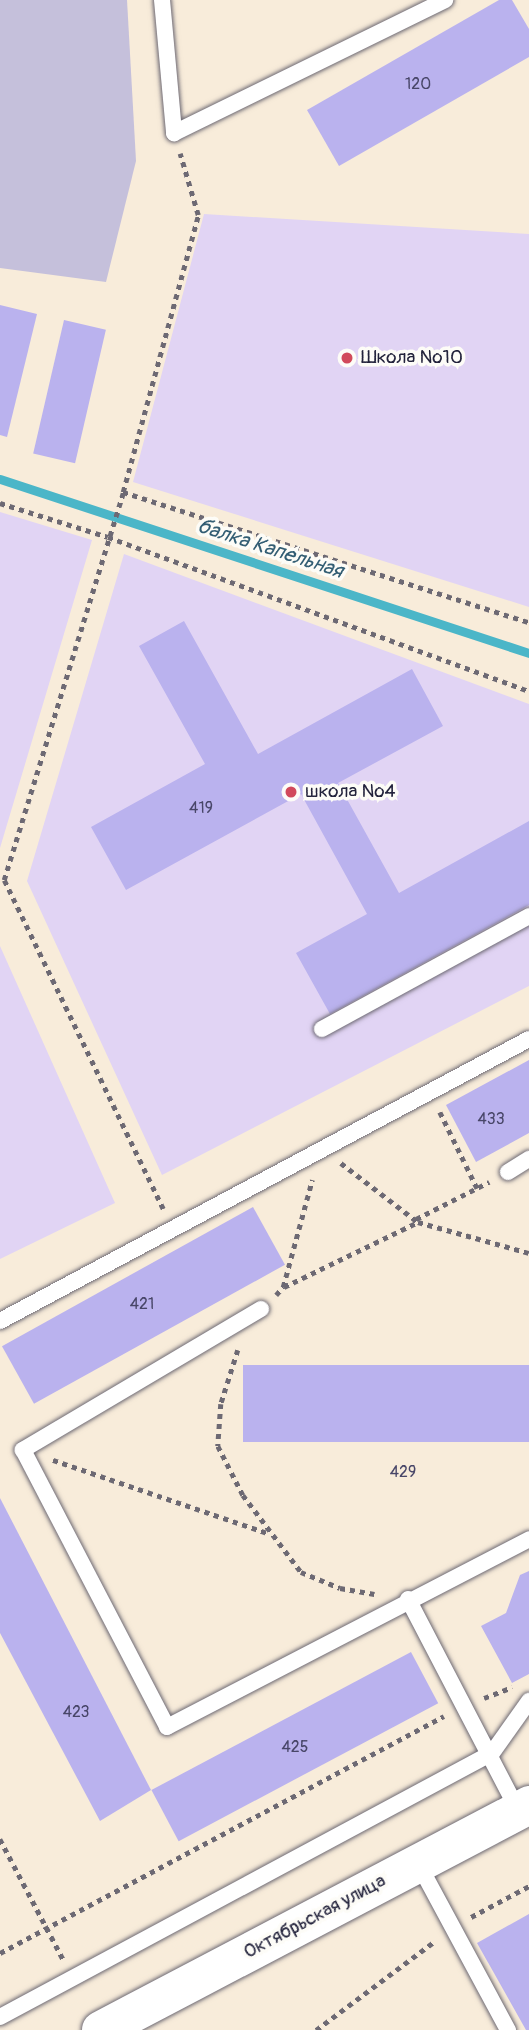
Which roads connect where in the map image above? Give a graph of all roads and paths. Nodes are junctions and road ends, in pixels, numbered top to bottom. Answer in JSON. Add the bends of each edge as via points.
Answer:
{"nodes":[{"id":1,"x":162,"y":0,"type":"edge"},
{"id":2,"x":445,"y":0,"type":"edge"},
{"id":3,"x":174,"y":133,"type":"junction"},
{"id":4,"x":123,"y":492,"type":"junction"},
{"id":5,"x":0,"y":503,"type":"edge"},
{"id":6,"x":108,"y":537,"type":"junction"},
{"id":7,"x":529,"y":622,"type":"edge"},
{"id":8,"x":529,"y":691,"type":"edge"},
{"id":9,"x":529,"y":916,"type":"edge"},
{"id":10,"x":322,"y":1029,"type":"dead end"},
{"id":11,"x":529,"y":1039,"type":"edge"},
{"id":12,"x":431,"y":1092,"type":"junction"},
{"id":13,"x":320,"y":1152,"type":"junction"},
{"id":14,"x":529,"y":1159,"type":"edge"},
{"id":15,"x":508,"y":1172,"type":"joint"},
{"id":16,"x":477,"y":1188,"type":"junction"},
{"id":17,"x":417,"y":1221,"type":"junction"},
{"id":18,"x":172,"y":1230,"type":"junction"},
{"id":19,"x":529,"y":1253,"type":"edge"},
{"id":20,"x":283,"y":1287,"type":"junction"},
{"id":21,"x":261,"y":1309,"type":"junction"},
{"id":22,"x":0,"y":1321,"type":"edge"},
{"id":23,"x":23,"y":1450,"type":"junction"},
{"id":24,"x":268,"y":1534,"type":"junction"},
{"id":25,"x":529,"y":1539,"type":"edge"},
{"id":26,"x":408,"y":1599,"type":"junction"},
{"id":27,"x":523,"y":1683,"type":"dead end"},
{"id":28,"x":529,"y":1700,"type":"edge"},
{"id":29,"x":466,"y":1705,"type":"junction"},
{"id":30,"x":492,"y":1753,"type":"junction"},
{"id":31,"x":524,"y":1808,"type":"edge"},
{"id":32,"x":0,"y":1839,"type":"edge"},
{"id":33,"x":418,"y":1863,"type":"junction"},
{"id":34,"x":529,"y":1886,"type":"edge"},
{"id":35,"x":454,"y":1926,"type":"junction"},
{"id":36,"x":47,"y":1927,"type":"junction"},
{"id":37,"x":0,"y":1953,"type":"edge"},
{"id":38,"x":73,"y":1976,"type":"junction"},
{"id":39,"x":0,"y":2017,"type":"edge"},
{"id":40,"x":101,"y":2030,"type":"edge"},
{"id":41,"x":316,"y":2030,"type":"edge"},
{"id":42,"x":508,"y":2030,"type":"edge"}],
"edges":[{"from":1,"to":3,"type":"lane"},
{"from":2,"to":3,"type":"lane"},
{"from":3,"to":4,"type":"path","via":[[198,215]]},
{"from":4,"to":6,"type":"path"},
{"from":4,"to":7,"type":"path"},
{"from":5,"to":6,"type":"path"},
{"from":6,"to":8,"type":"path"},
{"from":6,"to":18,"type":"path","via":[[4,880]]},
{"from":9,"to":10,"type":"lane"},
{"from":11,"to":12,"type":"lane"},
{"from":12,"to":13,"type":"lane"},
{"from":12,"to":16,"type":"path"},
{"from":13,"to":17,"type":"path"},
{"from":13,"to":18,"type":"lane"},
{"from":13,"to":20,"type":"path"},
{"from":14,"to":15,"type":"lane"},
{"from":15,"to":16,"type":"path"},
{"from":16,"to":17,"type":"path"},
{"from":17,"to":19,"type":"path"},
{"from":17,"to":20,"type":"path"},
{"from":18,"to":22,"type":"lane"},
{"from":20,"to":21,"type":"path"},
{"from":21,"to":23,"type":"lane"},
{"from":21,"to":24,"type":"path","via":[[242,1336],[222,1404],[218,1446]]},
{"from":23,"to":24,"type":"path"},
{"from":23,"to":26,"type":"lane","via":[[167,1727]]},
{"from":24,"to":26,"type":"path","via":[[301,1572],[340,1588]]},
{"from":25,"to":26,"type":"lane"},
{"from":26,"to":29,"type":"lane"},
{"from":27,"to":29,"type":"path"},
{"from":28,"to":30,"type":"lane"},
{"from":29,"to":30,"type":"lane"},
{"from":29,"to":36,"type":"path"},
{"from":30,"to":31,"type":"lane"},
{"from":30,"to":38,"type":"lane"},
{"from":31,"to":33,"type":"main road","name":"Октябрьская улица"},
{"from":32,"to":36,"type":"path"},
{"from":33,"to":35,"type":"lane"},
{"from":33,"to":40,"type":"main road","name":"Октябрьская улица"},
{"from":34,"to":35,"type":"path"},
{"from":35,"to":41,"type":"path"},
{"from":35,"to":42,"type":"lane"},
{"from":36,"to":37,"type":"path"},
{"from":36,"to":38,"type":"path"},
{"from":38,"to":39,"type":"lane"}]}
